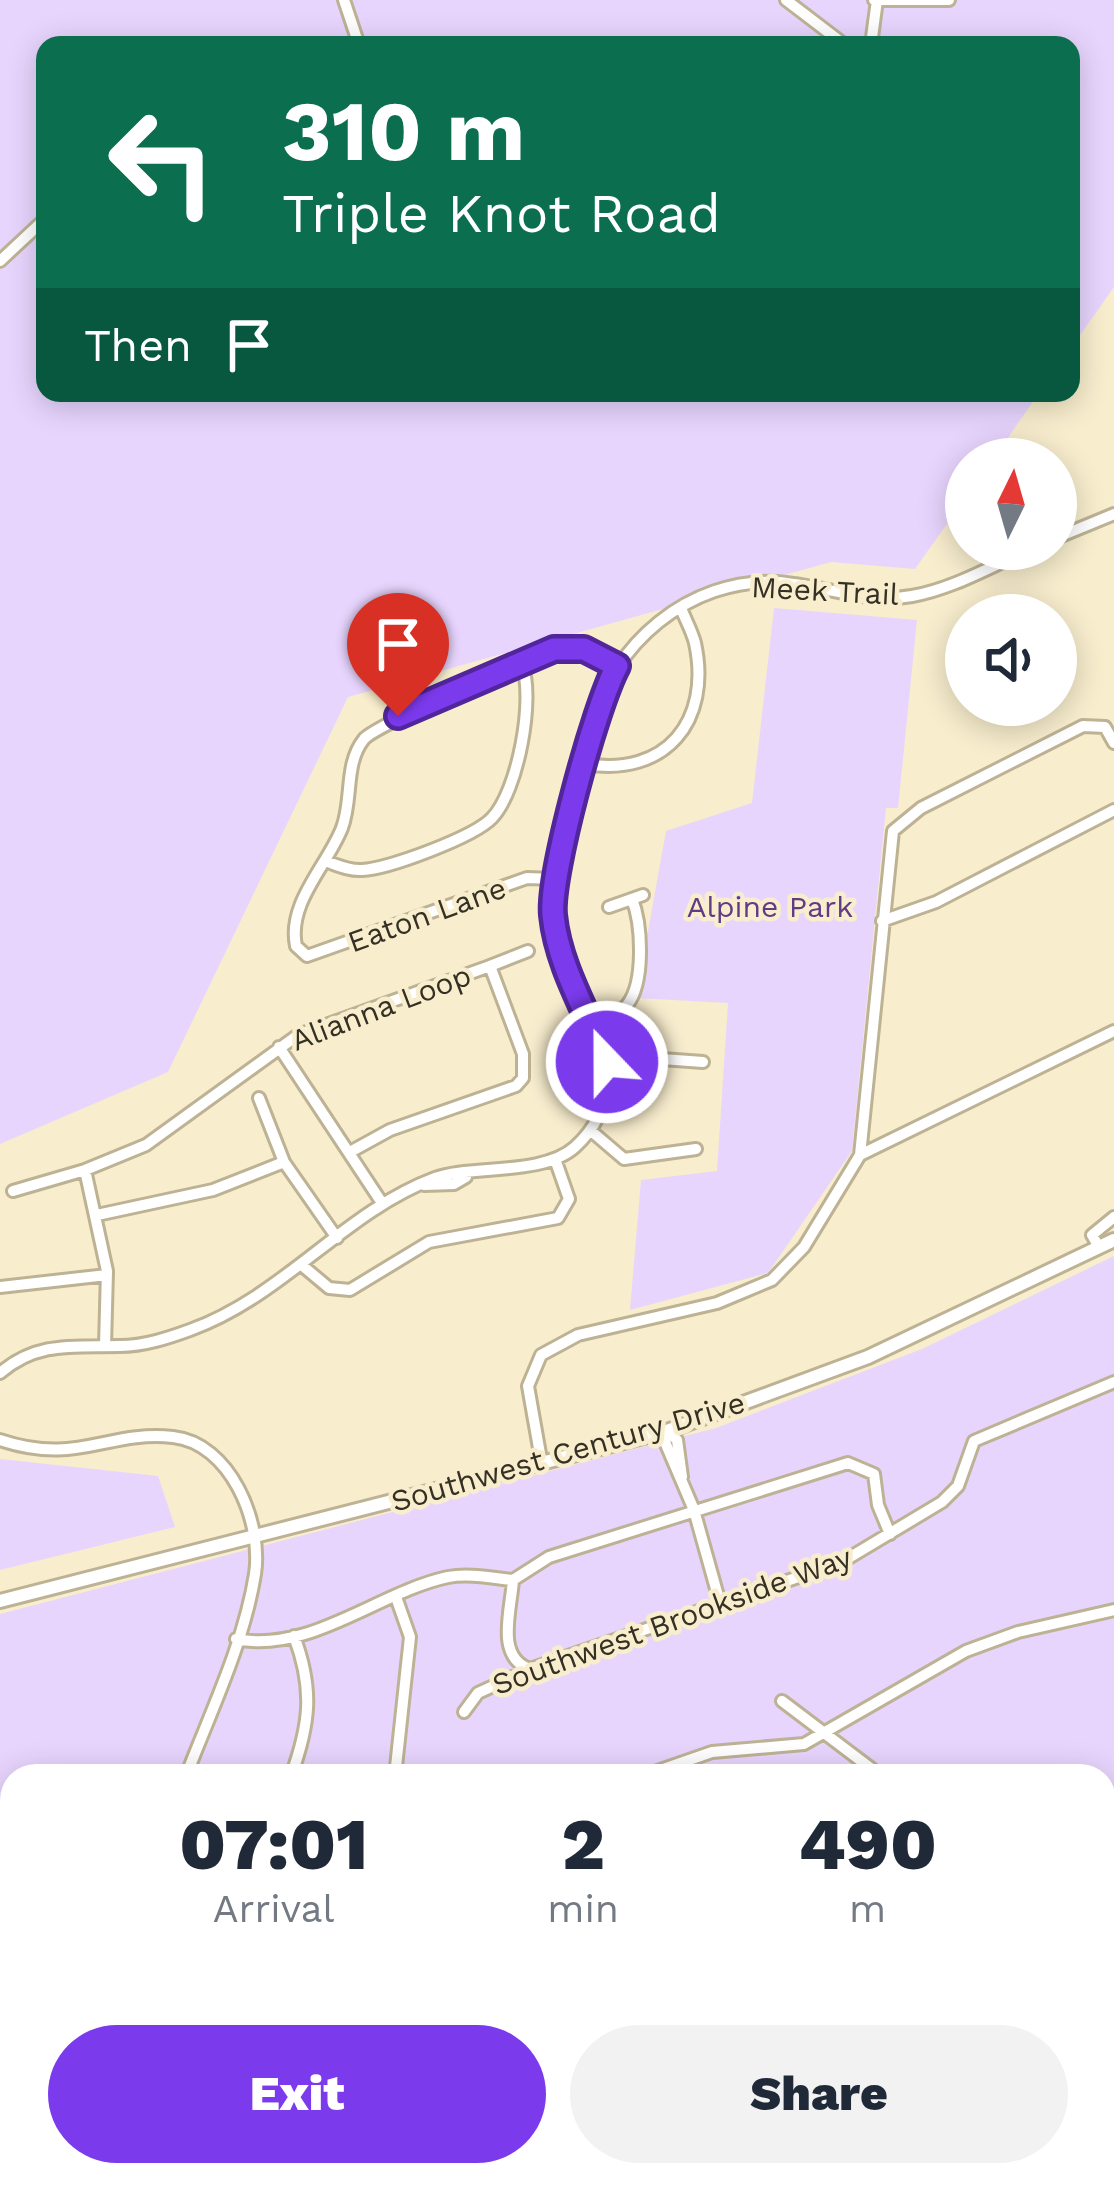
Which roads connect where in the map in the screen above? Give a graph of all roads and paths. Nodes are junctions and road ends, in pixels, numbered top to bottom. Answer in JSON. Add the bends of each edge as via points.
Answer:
{"nodes":[{"id":1,"x":344,"y":0,"type":"edge"},
{"id":2,"x":786,"y":0,"type":"edge"},
{"id":3,"x":876,"y":0,"type":"edge"},
{"id":4,"x":949,"y":0,"type":"edge"},
{"id":5,"x":355,"y":36,"type":"edge"},
{"id":6,"x":833,"y":36,"type":"edge"},
{"id":7,"x":872,"y":36,"type":"edge"},
{"id":8,"x":36,"y":227,"type":"edge"},
{"id":9,"x":0,"y":261,"type":"edge"},
{"id":10,"x":1114,"y":514,"type":"edge"},
{"id":11,"x":1077,"y":529,"type":"edge"},
{"id":12,"x":978,"y":570,"type":"edge"},
{"id":13,"x":680,"y":608,"type":"junction"},
{"id":14,"x":522,"y":665,"type":"junction"},
{"id":15,"x":617,"y":666,"type":"junction"},
{"id":16,"x":1114,"y":743,"type":"edge"},
{"id":17,"x":586,"y":764,"type":"junction"},
{"id":18,"x":1114,"y":810,"type":"edge"},
{"id":19,"x":326,"y":860,"type":"junction"},
{"id":20,"x":554,"y":879,"type":"junction"},
{"id":21,"x":609,"y":908,"type":"dead end"},
{"id":22,"x":881,"y":921,"type":"junction"},
{"id":23,"x":528,"y":951,"type":"dead end"},
{"id":24,"x":490,"y":966,"type":"junction"},
{"id":25,"x":592,"y":1024,"type":"junction"},
{"id":26,"x":1114,"y":1031,"type":"edge"},
{"id":27,"x":279,"y":1047,"type":"junction"},
{"id":28,"x":607,"y":1062,"type":"junction"},
{"id":29,"x":703,"y":1062,"type":"dead end"},
{"id":30,"x":259,"y":1098,"type":"dead end"},
{"id":31,"x":590,"y":1130,"type":"junction"},
{"id":32,"x":696,"y":1149,"type":"dead end"},
{"id":33,"x":350,"y":1152,"type":"junction"},
{"id":34,"x":860,"y":1155,"type":"junction"},
{"id":35,"x":555,"y":1159,"type":"junction"},
{"id":36,"x":284,"y":1162,"type":"junction"},
{"id":37,"x":86,"y":1170,"type":"junction"},
{"id":38,"x":13,"y":1191,"type":"dead end"},
{"id":39,"x":382,"y":1202,"type":"junction"},
{"id":40,"x":97,"y":1215,"type":"junction"},
{"id":41,"x":1114,"y":1216,"type":"edge"},
{"id":42,"x":338,"y":1238,"type":"junction"},
{"id":43,"x":1114,"y":1240,"type":"edge"},
{"id":44,"x":1099,"y":1247,"type":"junction"},
{"id":45,"x":304,"y":1267,"type":"junction"},
{"id":46,"x":107,"y":1275,"type":"junction"},
{"id":47,"x":0,"y":1287,"type":"edge"},
{"id":48,"x":105,"y":1346,"type":"junction"},
{"id":49,"x":0,"y":1373,"type":"edge"},
{"id":50,"x":1114,"y":1382,"type":"edge"},
{"id":51,"x":667,"y":1431,"type":"junction"},
{"id":52,"x":0,"y":1440,"type":"edge"},
{"id":53,"x":542,"y":1465,"type":"junction"},
{"id":54,"x":694,"y":1510,"type":"junction"},
{"id":55,"x":890,"y":1534,"type":"junction"},
{"id":56,"x":252,"y":1537,"type":"junction"},
{"id":57,"x":513,"y":1580,"type":"junction"},
{"id":58,"x":396,"y":1597,"type":"junction"},
{"id":59,"x":0,"y":1601,"type":"edge"},
{"id":60,"x":721,"y":1603,"type":"junction"},
{"id":61,"x":1114,"y":1610,"type":"edge"},
{"id":62,"x":294,"y":1636,"type":"junction"},
{"id":63,"x":236,"y":1639,"type":"junction"},
{"id":64,"x":530,"y":1669,"type":"junction"},
{"id":65,"x":782,"y":1701,"type":"dead end"},
{"id":66,"x":464,"y":1712,"type":"dead end"},
{"id":67,"x":827,"y":1734,"type":"junction"},
{"id":68,"x":190,"y":1764,"type":"edge"},
{"id":69,"x":295,"y":1764,"type":"edge"},
{"id":70,"x":396,"y":1764,"type":"edge"},
{"id":71,"x":678,"y":1764,"type":"edge"},
{"id":72,"x":866,"y":1764,"type":"edge"}],
"edges":[{"from":1,"to":5,"type":"street"},
{"from":2,"to":6,"type":"street"},
{"from":3,"to":4,"type":"street"},
{"from":3,"to":7,"type":"street"},
{"from":8,"to":9,"type":"street"},
{"from":10,"to":11,"type":"street"},
{"from":12,"to":13,"type":"street","name":"Meek Trail","via":[[913,596],[773,582],[710,593]]},
{"from":13,"to":15,"type":"street","name":"Meek Trail"},
{"from":13,"to":17,"type":"street","via":[[695,640],[697,670],[691,715],[673,746],[645,764]]},
{"from":14,"to":15,"type":"street","via":[[570,648]]},
{"from":14,"to":19,"type":"street","via":[[370,734],[355,756],[347,814]]},
{"from":14,"to":19,"type":"street","via":[[530,697],[509,787],[492,818],[373,868]]},
{"from":15,"to":17,"type":"street","name":"Meek Trail"},
{"from":16,"to":22,"type":"street","via":[[1105,727],[1083,726],[899,822]]},
{"from":17,"to":20,"type":"street","name":"Meek Trail"},
{"from":18,"to":22,"type":"street","via":[[936,902]]},
{"from":19,"to":20,"type":"street","name":"Eaton Lane","via":[[295,920],[307,956],[527,878]]},
{"from":20,"to":25,"type":"street","name":"Meek Trail","via":[[559,949]]},
{"from":21,"to":25,"type":"street","via":[[637,897],[633,993],[617,1013]]},
{"from":22,"to":34,"type":"street"},
{"from":23,"to":24,"type":"street"},
{"from":24,"to":27,"type":"street","name":"Alianna Loop"},
{"from":24,"to":33,"type":"street","name":"Alianna Loop","via":[[523,1054],[523,1078]]},
{"from":25,"to":28,"type":"street","name":"Meek Trail"},
{"from":26,"to":34,"type":"street"},
{"from":27,"to":33,"type":"street"},
{"from":27,"to":37,"type":"street","name":"Alianna Loop","via":[[146,1145]]},
{"from":28,"to":29,"type":"street"},
{"from":28,"to":31,"type":"street","via":[[604,1103]]},
{"from":30,"to":36,"type":"street"},
{"from":31,"to":32,"type":"street","via":[[624,1159]]},
{"from":31,"to":35,"type":"street"},
{"from":33,"to":39,"type":"street"},
{"from":34,"to":53,"type":"street","via":[[803,1247],[772,1280],[717,1303],[578,1335],[541,1355],[528,1386]]},
{"from":35,"to":39,"type":"street","via":[[424,1185]]},
{"from":35,"to":45,"type":"street","via":[[569,1199],[558,1218],[429,1242],[360,1288],[329,1288]]},
{"from":36,"to":40,"type":"street","via":[[212,1190]]},
{"from":36,"to":42,"type":"street"},
{"from":37,"to":38,"type":"street","name":"Alianna Loop"},
{"from":37,"to":40,"type":"street"},
{"from":39,"to":42,"type":"street"},
{"from":40,"to":46,"type":"street"},
{"from":41,"to":44,"type":"street","via":[[1092,1235]]},
{"from":42,"to":45,"type":"street"},
{"from":43,"to":44,"type":"main road","name":"Southwest Century Drive"},
{"from":44,"to":51,"type":"main road","name":"Southwest Century Drive","via":[[868,1358]]},
{"from":45,"to":48,"type":"street","via":[[241,1309],[192,1329]]},
{"from":46,"to":47,"type":"street"},
{"from":46,"to":48,"type":"street"},
{"from":48,"to":49,"type":"street","via":[[36,1350]]},
{"from":50,"to":55,"type":"street","name":"Southwest Brookside Way","via":[[974,1441],[958,1486]]},
{"from":51,"to":53,"type":"main road","name":"Southwest Century Drive"},
{"from":51,"to":54,"type":"street"},
{"from":52,"to":56,"type":"street","via":[[52,1453],[152,1436],[197,1442],[231,1472]]},
{"from":53,"to":56,"type":"main road","name":"Southwest Century Drive"},
{"from":54,"to":55,"type":"street","via":[[856,1463],[874,1474]]},
{"from":54,"to":57,"type":"street","via":[[549,1556]]},
{"from":54,"to":60,"type":"street"},
{"from":55,"to":60,"type":"street","name":"Southwest Brookside Way","via":[[823,1570]]},
{"from":56,"to":59,"type":"main road","name":"Southwest Century Drive"},
{"from":56,"to":63,"type":"street","via":[[256,1569]]},
{"from":57,"to":58,"type":"street","via":[[451,1577]]},
{"from":57,"to":64,"type":"street","via":[[508,1653]]},
{"from":58,"to":62,"type":"street"},
{"from":58,"to":70,"type":"street","via":[[410,1637]]},
{"from":60,"to":64,"type":"street","name":"Southwest Brookside Way"},
{"from":61,"to":67,"type":"street","via":[[966,1651]]},
{"from":62,"to":63,"type":"street"},
{"from":62,"to":69,"type":"street","via":[[310,1703]]},
{"from":63,"to":68,"type":"street"},
{"from":64,"to":66,"type":"street","name":"Southwest Brookside Way","via":[[478,1693]]},
{"from":65,"to":67,"type":"street"},
{"from":67,"to":71,"type":"street"},
{"from":67,"to":72,"type":"street"}]}
